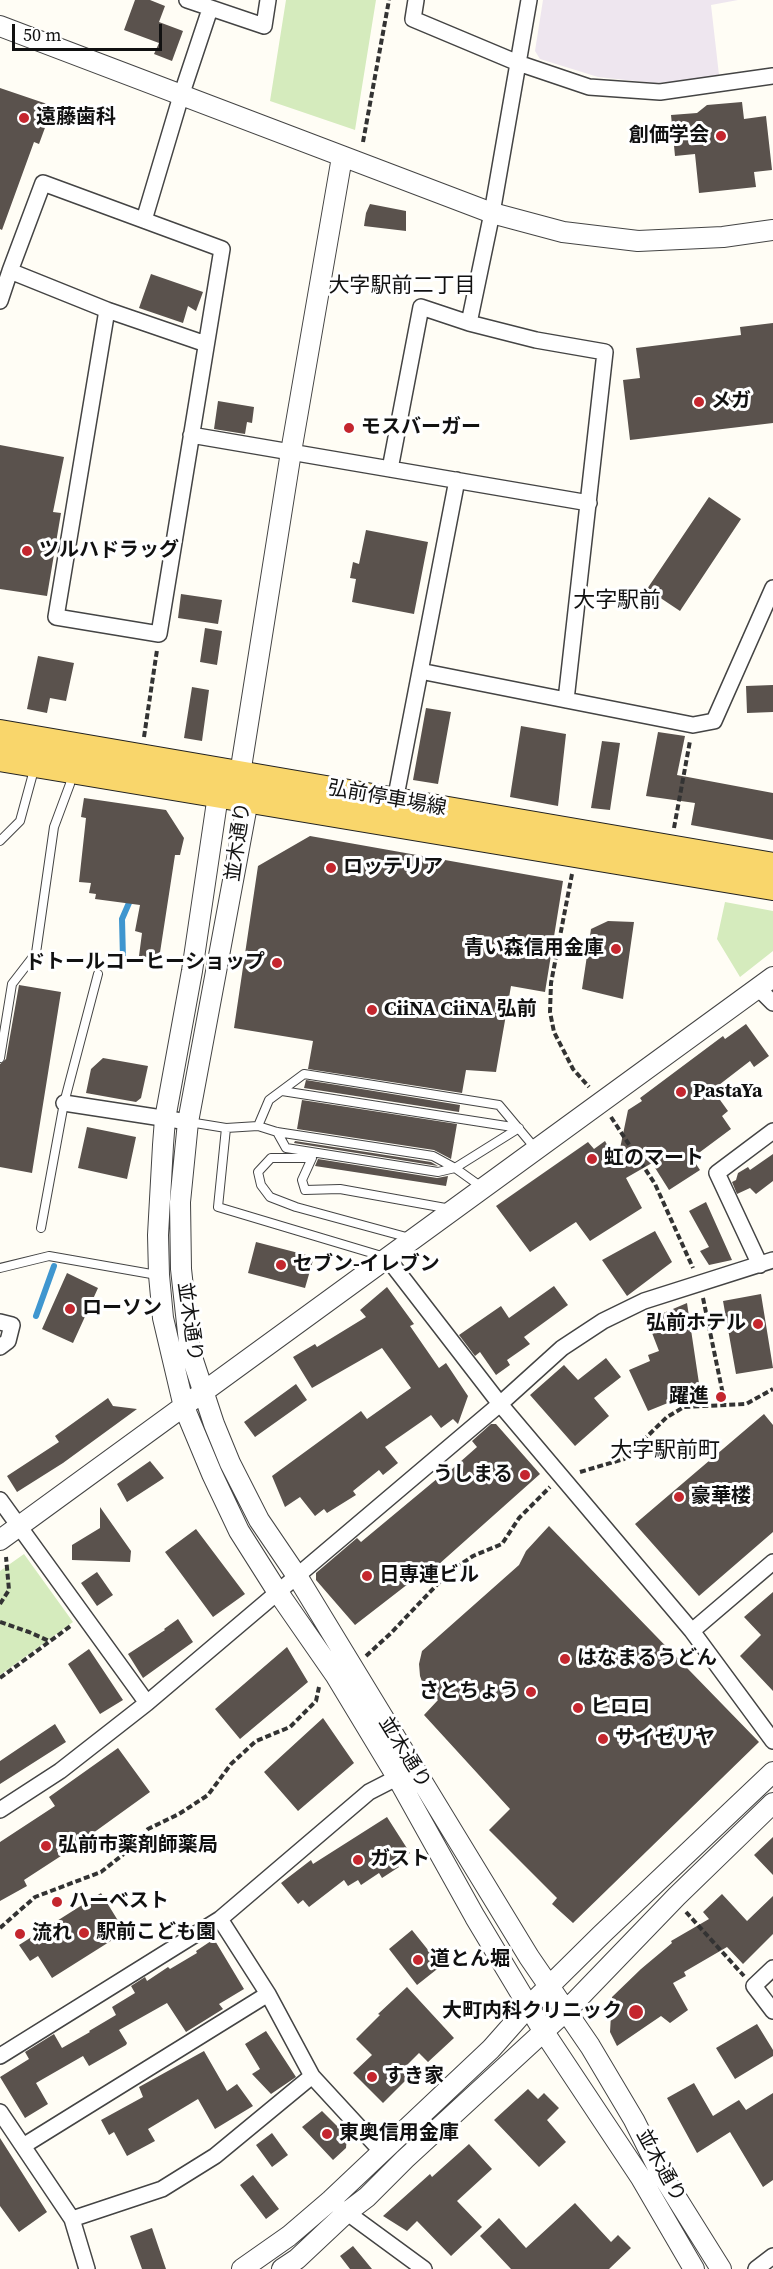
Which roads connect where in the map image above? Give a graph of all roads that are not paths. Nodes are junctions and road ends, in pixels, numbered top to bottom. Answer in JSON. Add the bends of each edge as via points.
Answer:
{"nodes":[{"id":1,"x":187,"y":0,"type":"edge"},
{"id":2,"x":268,"y":0,"type":"edge"},
{"id":3,"x":416,"y":0,"type":"edge"},
{"id":4,"x":529,"y":0,"type":"edge"},
{"id":5,"x":210,"y":9,"type":"junction"},
{"id":6,"x":0,"y":26,"type":"edge"},
{"id":7,"x":518,"y":63,"type":"junction"},
{"id":8,"x":773,"y":76,"type":"edge"},
{"id":9,"x":181,"y":96,"type":"junction"},
{"id":10,"x":342,"y":158,"type":"junction"},
{"id":11,"x":492,"y":213,"type":"junction"},
{"id":12,"x":144,"y":220,"type":"junction"},
{"id":13,"x":773,"y":230,"type":"edge"},
{"id":14,"x":10,"y":271,"type":"junction"},
{"id":15,"x":0,"y":301,"type":"edge"},
{"id":16,"x":108,"y":310,"type":"junction"},
{"id":17,"x":469,"y":323,"type":"junction"},
{"id":18,"x":206,"y":344,"type":"junction"},
{"id":19,"x":191,"y":435,"type":"junction"},
{"id":20,"x":291,"y":452,"type":"junction"},
{"id":21,"x":390,"y":469,"type":"junction"},
{"id":22,"x":457,"y":480,"type":"junction"},
{"id":23,"x":589,"y":504,"type":"junction"},
{"id":24,"x":773,"y":588,"type":"edge"},
{"id":25,"x":420,"y":671,"type":"junction"},
{"id":26,"x":566,"y":700,"type":"junction"},
{"id":27,"x":0,"y":733,"type":"edge"},
{"id":28,"x":0,"y":758,"type":"edge"},
{"id":29,"x":36,"y":765,"type":"junction"},
{"id":30,"x":71,"y":771,"type":"junction"},
{"id":31,"x":240,"y":774,"type":"junction"},
{"id":32,"x":218,"y":795,"type":"junction"},
{"id":33,"x":248,"y":800,"type":"junction"},
{"id":34,"x":395,"y":801,"type":"junction"},
{"id":35,"x":0,"y":841,"type":"edge"},
{"id":36,"x":773,"y":866,"type":"edge"},
{"id":37,"x":773,"y":887,"type":"edge"},
{"id":38,"x":98,"y":974,"type":"dead end"},
{"id":39,"x":766,"y":983,"type":"edge"},
{"id":40,"x":773,"y":1003,"type":"edge"},
{"id":41,"x":4,"y":1013,"type":"edge"},
{"id":42,"x":0,"y":1058,"type":"edge"},
{"id":43,"x":282,"y":1091,"type":"junction"},
{"id":44,"x":64,"y":1103,"type":"junction"},
{"id":45,"x":165,"y":1119,"type":"junction"},
{"id":46,"x":188,"y":1122,"type":"junction"},
{"id":47,"x":258,"y":1126,"type":"junction"},
{"id":48,"x":226,"y":1128,"type":"junction"},
{"id":49,"x":519,"y":1128,"type":"junction"},
{"id":50,"x":773,"y":1131,"type":"edge"},
{"id":51,"x":277,"y":1132,"type":"junction"},
{"id":52,"x":537,"y":1151,"type":"junction"},
{"id":53,"x":455,"y":1168,"type":"junction"},
{"id":54,"x":484,"y":1189,"type":"junction"},
{"id":55,"x":455,"y":1210,"type":"junction"},
{"id":56,"x":41,"y":1228,"type":"dead end"},
{"id":57,"x":415,"y":1239,"type":"junction"},
{"id":58,"x":388,"y":1258,"type":"junction"},
{"id":59,"x":767,"y":1263,"type":"edge"},
{"id":60,"x":0,"y":1268,"type":"edge"},
{"id":61,"x":159,"y":1275,"type":"junction"},
{"id":62,"x":0,"y":1322,"type":"edge"},
{"id":63,"x":0,"y":1347,"type":"edge"},
{"id":64,"x":202,"y":1393,"type":"junction"},
{"id":65,"x":500,"y":1404,"type":"junction"},
{"id":66,"x":184,"y":1407,"type":"junction"},
{"id":67,"x":0,"y":1500,"type":"edge"},
{"id":68,"x":18,"y":1527,"type":"junction"},
{"id":69,"x":3,"y":1546,"type":"edge"},
{"id":70,"x":773,"y":1562,"type":"edge"},
{"id":71,"x":297,"y":1576,"type":"junction"},
{"id":72,"x":277,"y":1591,"type":"junction"},
{"id":73,"x":692,"y":1631,"type":"junction"},
{"id":74,"x":147,"y":1703,"type":"junction"},
{"id":75,"x":773,"y":1741,"type":"edge"},
{"id":76,"x":773,"y":1772,"type":"edge"},
{"id":77,"x":405,"y":1773,"type":"junction"},
{"id":78,"x":773,"y":1803,"type":"edge"},
{"id":79,"x":2,"y":1805,"type":"edge"},
{"id":80,"x":219,"y":1919,"type":"junction"},
{"id":81,"x":773,"y":1968,"type":"edge"},
{"id":82,"x":549,"y":1986,"type":"junction"},
{"id":83,"x":268,"y":1994,"type":"junction"},
{"id":84,"x":529,"y":2006,"type":"junction"},
{"id":85,"x":567,"y":2010,"type":"junction"},
{"id":86,"x":773,"y":2011,"type":"edge"},
{"id":87,"x":544,"y":2032,"type":"junction"},
{"id":88,"x":0,"y":2056,"type":"edge"},
{"id":89,"x":312,"y":2076,"type":"junction"},
{"id":90,"x":0,"y":2112,"type":"edge"},
{"id":91,"x":23,"y":2146,"type":"junction"},
{"id":92,"x":382,"y":2152,"type":"junction"},
{"id":93,"x":331,"y":2200,"type":"junction"},
{"id":94,"x":346,"y":2213,"type":"junction"},
{"id":95,"x":72,"y":2219,"type":"junction"},
{"id":96,"x":773,"y":2256,"type":"edge"},
{"id":97,"x":87,"y":2269,"type":"edge"},
{"id":98,"x":242,"y":2269,"type":"edge"},
{"id":99,"x":282,"y":2269,"type":"edge"},
{"id":100,"x":424,"y":2269,"type":"edge"},
{"id":101,"x":694,"y":2269,"type":"edge"},
{"id":102,"x":721,"y":2269,"type":"edge"},
{"id":103,"x":756,"y":2269,"type":"edge"}],
"edges":[{"from":1,"to":5,"type":"street"},
{"from":2,"to":5,"type":"street","via":[[264,26]]},
{"from":3,"to":7,"type":"street","via":[[413,20]]},
{"from":4,"to":7,"type":"street"},
{"from":5,"to":9,"type":"street"},
{"from":6,"to":9,"type":"street"},
{"from":7,"to":8,"type":"street","via":[[589,87],[660,92]]},
{"from":7,"to":11,"type":"street"},
{"from":9,"to":10,"type":"street"},
{"from":9,"to":12,"type":"street"},
{"from":10,"to":11,"type":"street"},
{"from":10,"to":20,"type":"street"},
{"from":11,"to":13,"type":"street","via":[[563,232],[638,241]]},
{"from":11,"to":17,"type":"street"},
{"from":12,"to":14,"type":"street","via":[[43,183]]},
{"from":12,"to":18,"type":"street","via":[[222,249]]},
{"from":14,"to":15,"type":"street"},
{"from":14,"to":16,"type":"street"},
{"from":16,"to":18,"type":"street"},
{"from":16,"to":19,"type":"street","via":[[56,617],[159,634]]},
{"from":17,"to":21,"type":"street","via":[[421,307]]},
{"from":17,"to":23,"type":"street","via":[[605,352]]},
{"from":18,"to":19,"type":"street"},
{"from":19,"to":20,"type":"street"},
{"from":20,"to":21,"type":"street"},
{"from":20,"to":31,"type":"street"},
{"from":21,"to":22,"type":"street"},
{"from":22,"to":23,"type":"street"},
{"from":22,"to":25,"type":"street"},
{"from":23,"to":26,"type":"street"},
{"from":24,"to":26,"type":"street","via":[[714,721],[693,725]]},
{"from":25,"to":26,"type":"street"},
{"from":25,"to":34,"type":"street"},
{"from":27,"to":31,"type":"main road","name":"弘前停車場線"},
{"from":28,"to":29,"type":"main road","name":"弘前停車場線"},
{"from":29,"to":30,"type":"main road","name":"弘前停車場線"},
{"from":29,"to":35,"type":"lane","via":[[20,821]]},
{"from":30,"to":32,"type":"main road","name":"弘前停車場線"},
{"from":30,"to":41,"type":"lane","via":[[54,827],[36,953],[12,984]]},
{"from":31,"to":32,"type":"street","name":"並木通り"},
{"from":31,"to":33,"type":"street","name":"並木通り"},
{"from":31,"to":34,"type":"main road","name":"弘前停車場線"},
{"from":32,"to":33,"type":"main road","name":"弘前停車場線"},
{"from":32,"to":45,"type":"street","name":"並木通り"},
{"from":33,"to":37,"type":"main road","name":"弘前停車場線"},
{"from":33,"to":46,"type":"street","name":"並木通り"},
{"from":34,"to":36,"type":"main road","name":"弘前停車場線"},
{"from":38,"to":44,"type":"lane"},
{"from":39,"to":40,"type":"street"},
{"from":39,"to":52,"type":"street"},
{"from":41,"to":42,"type":"lane"},
{"from":43,"to":47,"type":"lane","via":[[269,1100]]},
{"from":43,"to":49,"type":"lane"},
{"from":43,"to":49,"type":"lane","via":[[304,1074],[499,1105]]},
{"from":44,"to":45,"type":"street"},
{"from":44,"to":56,"type":"lane"},
{"from":45,"to":46,"type":"street"},
{"from":45,"to":61,"type":"street","name":"並木通り"},
{"from":46,"to":48,"type":"lane"},
{"from":46,"to":64,"type":"street","name":"並木通り","via":[[180,1202],[181,1269],[190,1352]]},
{"from":47,"to":48,"type":"lane"},
{"from":47,"to":51,"type":"lane"},
{"from":48,"to":58,"type":"lane","via":[[219,1207]]},
{"from":49,"to":52,"type":"lane"},
{"from":49,"to":53,"type":"lane"},
{"from":50,"to":59,"type":"street","via":[[717,1173]]},
{"from":51,"to":53,"type":"lane","via":[[433,1156]]},
{"from":51,"to":53,"type":"lane","via":[[285,1148],[438,1172]]},
{"from":52,"to":54,"type":"street"},
{"from":53,"to":54,"type":"lane"},
{"from":54,"to":55,"type":"street"},
{"from":55,"to":57,"type":"street"},
{"from":55,"to":57,"type":"lane","via":[[340,1189],[305,1190],[302,1180],[312,1158],[271,1158],[258,1172],[270,1197]]},
{"from":57,"to":58,"type":"street"},
{"from":58,"to":64,"type":"street"},
{"from":58,"to":65,"type":"street"},
{"from":59,"to":65,"type":"street","via":[[644,1301],[603,1321],[562,1348]]},
{"from":60,"to":61,"type":"lane","via":[[49,1256]]},
{"from":61,"to":66,"type":"street","name":"並木通り","via":[[163,1318]]},
{"from":62,"to":63,"type":"street","via":[[12,1325],[8,1341]]},
{"from":64,"to":66,"type":"street"},
{"from":64,"to":71,"type":"street","name":"並木通り","via":[[230,1463],[259,1520]]},
{"from":65,"to":71,"type":"street"},
{"from":65,"to":73,"type":"street"},
{"from":66,"to":68,"type":"street"},
{"from":66,"to":72,"type":"street","name":"並木通り","via":[[240,1531]]},
{"from":67,"to":68,"type":"street"},
{"from":68,"to":69,"type":"street"},
{"from":68,"to":74,"type":"street"},
{"from":70,"to":73,"type":"street"},
{"from":71,"to":72,"type":"street"},
{"from":71,"to":77,"type":"street","name":"並木通り"},
{"from":72,"to":74,"type":"street"},
{"from":72,"to":77,"type":"street","name":"並木通り"},
{"from":73,"to":75,"type":"street"},
{"from":74,"to":79,"type":"street","via":[[60,1771]]},
{"from":76,"to":82,"type":"street"},
{"from":77,"to":80,"type":"street","via":[[369,1792]]},
{"from":77,"to":82,"type":"street","name":"並木通り"},
{"from":77,"to":84,"type":"street","name":"並木通り","via":[[475,1917]]},
{"from":78,"to":85,"type":"street"},
{"from":80,"to":83,"type":"street"},
{"from":80,"to":88,"type":"street"},
{"from":81,"to":86,"type":"street","via":[[754,1986]]},
{"from":82,"to":84,"type":"street"},
{"from":82,"to":85,"type":"street","name":"並木通り"},
{"from":83,"to":89,"type":"street"},
{"from":83,"to":91,"type":"street"},
{"from":84,"to":87,"type":"street","name":"並木通り"},
{"from":84,"to":92,"type":"street","via":[[491,2049]]},
{"from":85,"to":87,"type":"street"},
{"from":85,"to":102,"type":"street","name":"並木通り"},
{"from":87,"to":94,"type":"street","via":[[367,2198]]},
{"from":87,"to":101,"type":"street","name":"並木通り","via":[[640,2178]]},
{"from":89,"to":92,"type":"street"},
{"from":89,"to":95,"type":"street","via":[[215,2156],[162,2190]]},
{"from":90,"to":91,"type":"street"},
{"from":91,"to":95,"type":"street"},
{"from":92,"to":93,"type":"street"},
{"from":93,"to":94,"type":"street"},
{"from":93,"to":98,"type":"street"},
{"from":94,"to":99,"type":"street"},
{"from":94,"to":100,"type":"street"},
{"from":95,"to":97,"type":"street"},
{"from":96,"to":103,"type":"street"}]}
